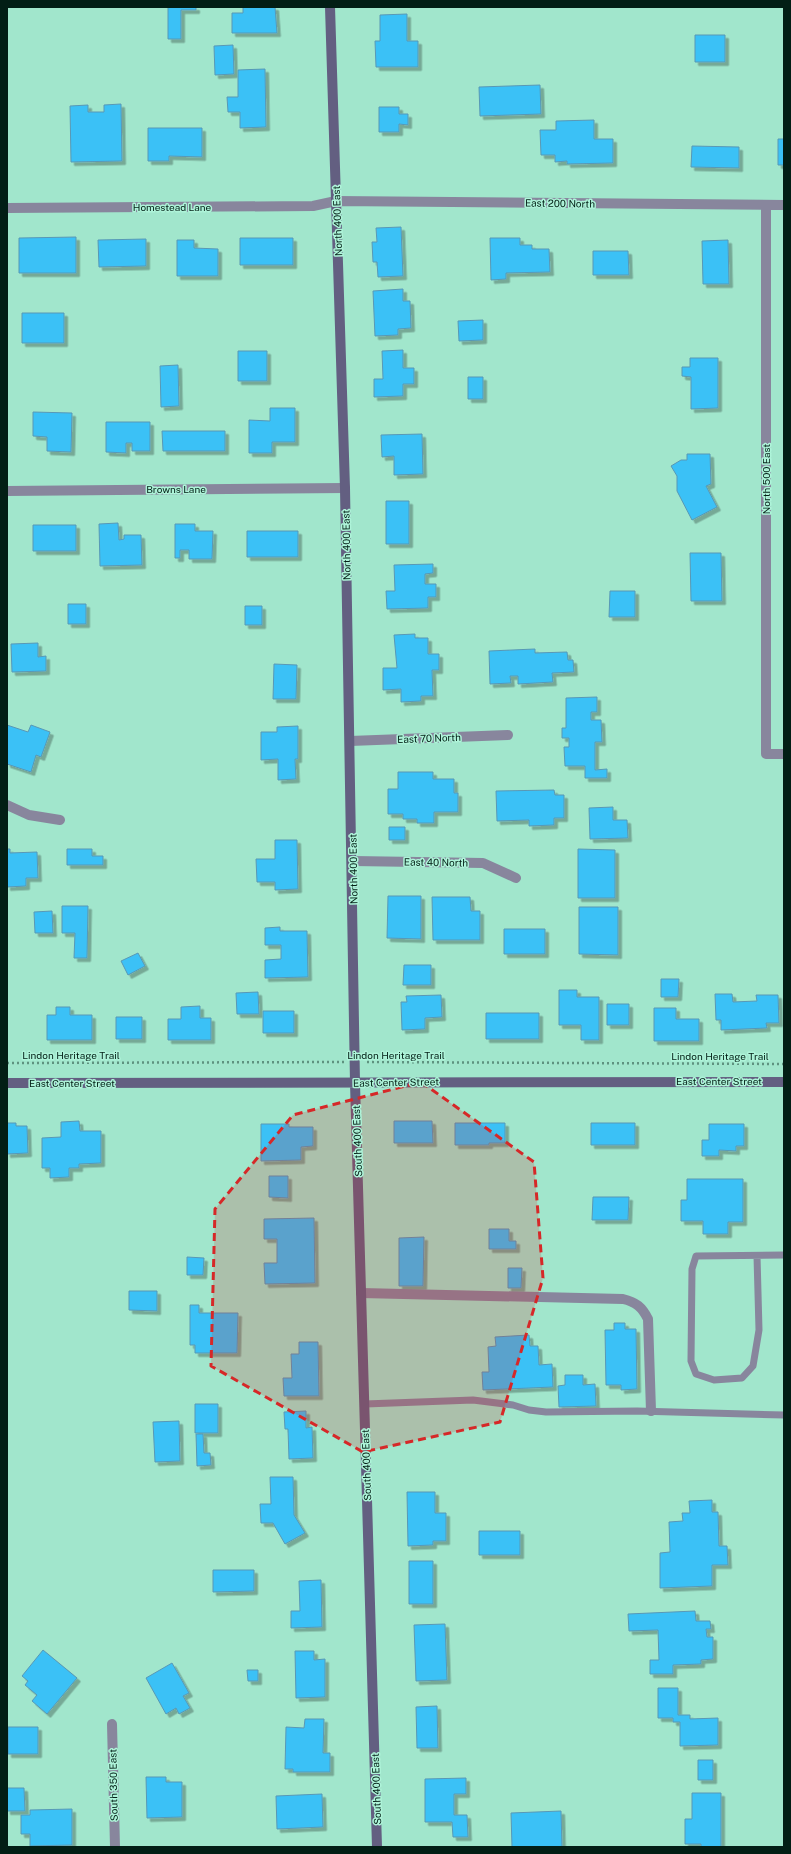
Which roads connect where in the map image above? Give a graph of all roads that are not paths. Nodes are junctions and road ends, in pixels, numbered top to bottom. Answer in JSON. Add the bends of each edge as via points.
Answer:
{"nodes":[{"id":1,"x":330,"y":7,"type":"edge"},
{"id":2,"x":336,"y":201,"type":"junction"},
{"id":3,"x":766,"y":205,"type":"junction"},
{"id":4,"x":784,"y":205,"type":"edge"},
{"id":5,"x":7,"y":208,"type":"edge"},
{"id":6,"x":344,"y":488,"type":"junction"},
{"id":7,"x":7,"y":491,"type":"edge"},
{"id":8,"x":508,"y":735,"type":"dead end"},
{"id":9,"x":350,"y":741,"type":"junction"},
{"id":10,"x":784,"y":754,"type":"edge"},
{"id":11,"x":7,"y":806,"type":"edge"},
{"id":12,"x":60,"y":820,"type":"dead end"},
{"id":13,"x":353,"y":861,"type":"junction"},
{"id":14,"x":516,"y":878,"type":"dead end"},
{"id":15,"x":784,"y":1082,"type":"edge"},
{"id":16,"x":7,"y":1083,"type":"edge"},
{"id":17,"x":356,"y":1083,"type":"junction"},
{"id":18,"x":784,"y":1255,"type":"edge"},
{"id":19,"x":757,"y":1256,"type":"junction"},
{"id":20,"x":361,"y":1293,"type":"junction"},
{"id":21,"x":365,"y":1404,"type":"junction"},
{"id":22,"x":651,"y":1411,"type":"junction"},
{"id":23,"x":784,"y":1415,"type":"edge"},
{"id":24,"x":112,"y":1724,"type":"dead end"},
{"id":25,"x":115,"y":1847,"type":"edge"},
{"id":26,"x":377,"y":1847,"type":"edge"}],
"edges":[{"from":1,"to":2,"type":"street","name":"North 400 East"},
{"from":2,"to":3,"type":"street","name":"East 200 North"},
{"from":2,"to":5,"type":"street","name":"Homestead Lane","via":[[313,206]]},
{"from":2,"to":6,"type":"street","name":"North 400 East"},
{"from":3,"to":4,"type":"street","name":"East 200 North"},
{"from":3,"to":10,"type":"street","name":"North 500 East","via":[[766,754]]},
{"from":6,"to":7,"type":"street","name":"Browns Lane"},
{"from":6,"to":9,"type":"street","name":"North 400 East"},
{"from":8,"to":9,"type":"street","name":"East 70 North"},
{"from":9,"to":13,"type":"street","name":"North 400 East"},
{"from":11,"to":12,"type":"street","via":[[29,815]]},
{"from":13,"to":14,"type":"street","name":"East 40 North","via":[[484,863]]},
{"from":13,"to":17,"type":"street","name":"North 400 East"},
{"from":15,"to":17,"type":"street","name":"East Center Street"},
{"from":16,"to":17,"type":"street","name":"East Center Street"},
{"from":17,"to":20,"type":"street","name":"South 400 East"},
{"from":18,"to":19,"type":"lane"},
{"from":19,"to":19,"type":"lane","via":[[759,1330],[753,1366],[742,1378],[714,1380],[696,1374],[691,1361],[692,1269],[696,1256]]},
{"from":20,"to":21,"type":"street","name":"South 400 East"},
{"from":20,"to":22,"type":"street","via":[[632,1301],[648,1318]]},
{"from":21,"to":22,"type":"lane","via":[[473,1400],[546,1412]]},
{"from":21,"to":26,"type":"street","name":"South 400 East"},
{"from":22,"to":23,"type":"lane"},
{"from":24,"to":25,"type":"street","name":"South 350 East"}]}
